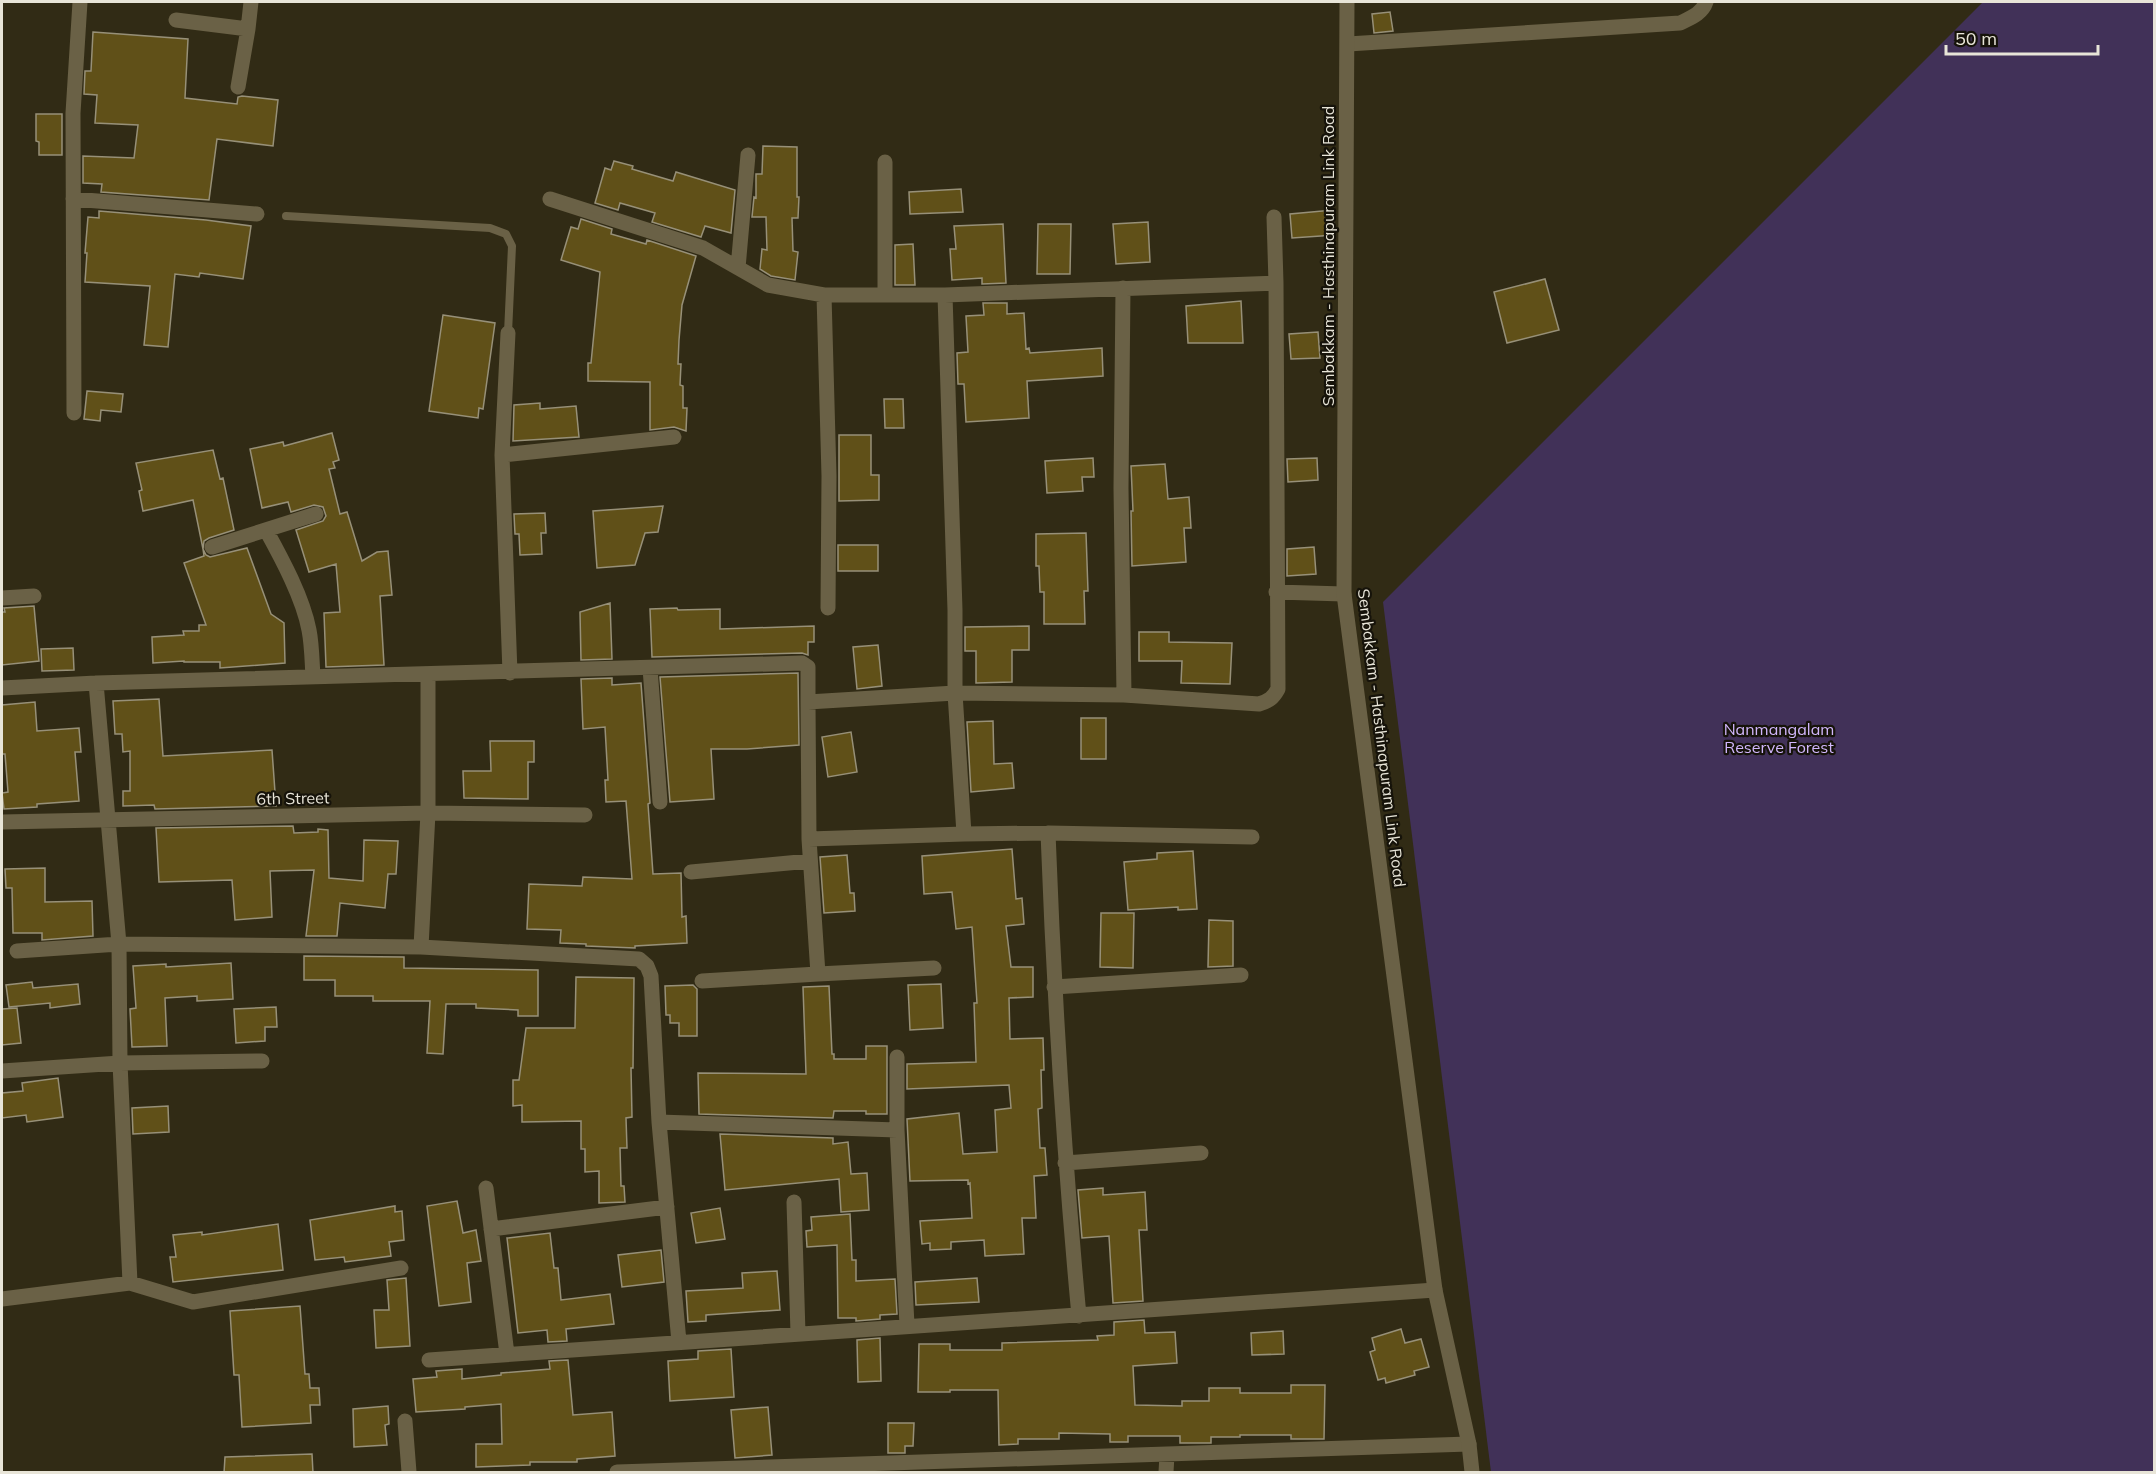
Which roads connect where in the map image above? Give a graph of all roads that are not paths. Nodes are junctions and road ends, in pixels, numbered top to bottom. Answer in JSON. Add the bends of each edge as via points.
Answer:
{"nodes":[{"id":1,"x":80,"y":2,"type":"edge"},
{"id":2,"x":251,"y":2,"type":"edge"},
{"id":3,"x":1347,"y":2,"type":"edge"},
{"id":4,"x":1706,"y":2,"type":"edge"},
{"id":5,"x":176,"y":20,"type":"dead end"},
{"id":6,"x":248,"y":29,"type":"junction"},
{"id":7,"x":1348,"y":44,"type":"junction"},
{"id":8,"x":238,"y":87,"type":"dead end"},
{"id":9,"x":748,"y":155,"type":"dead end"},
{"id":10,"x":885,"y":162,"type":"dead end"},
{"id":11,"x":73,"y":199,"type":"junction"},
{"id":12,"x":550,"y":199,"type":"dead end"},
{"id":13,"x":257,"y":214,"type":"dead end"},
{"id":14,"x":286,"y":216,"type":"dead end"},
{"id":15,"x":1274,"y":217,"type":"dead end"},
{"id":16,"x":738,"y":268,"type":"junction"},
{"id":17,"x":1276,"y":283,"type":"junction"},
{"id":18,"x":1123,"y":288,"type":"junction"},
{"id":19,"x":824,"y":295,"type":"junction"},
{"id":20,"x":885,"y":295,"type":"junction"},
{"id":21,"x":945,"y":295,"type":"junction"},
{"id":22,"x":508,"y":333,"type":"joint"},
{"id":23,"x":74,"y":413,"type":"dead end"},
{"id":24,"x":674,"y":437,"type":"dead end"},
{"id":25,"x":502,"y":455,"type":"junction"},
{"id":26,"x":316,"y":514,"type":"dead end"},
{"id":27,"x":266,"y":530,"type":"junction"},
{"id":28,"x":212,"y":547,"type":"dead end"},
{"id":29,"x":1276,"y":592,"type":"junction"},
{"id":30,"x":1344,"y":594,"type":"junction"},
{"id":31,"x":34,"y":596,"type":"dead end"},
{"id":32,"x":2,"y":598,"type":"edge"},
{"id":33,"x":828,"y":608,"type":"dead end"},
{"id":34,"x":650,"y":668,"type":"junction"},
{"id":35,"x":510,"y":673,"type":"junction"},
{"id":36,"x":428,"y":675,"type":"junction"},
{"id":37,"x":313,"y":677,"type":"junction"},
{"id":38,"x":96,"y":683,"type":"junction"},
{"id":39,"x":2,"y":688,"type":"edge"},
{"id":40,"x":956,"y":693,"type":"junction"},
{"id":41,"x":1124,"y":695,"type":"junction"},
{"id":42,"x":808,"y":702,"type":"junction"},
{"id":43,"x":660,"y":802,"type":"dead end"},
{"id":44,"x":428,"y":813,"type":"junction"},
{"id":45,"x":585,"y":815,"type":"dead end"},
{"id":46,"x":108,"y":819,"type":"junction"},
{"id":47,"x":2,"y":822,"type":"edge"},
{"id":48,"x":1048,"y":833,"type":"junction"},
{"id":49,"x":964,"y":834,"type":"junction"},
{"id":50,"x":1252,"y":837,"type":"dead end"},
{"id":51,"x":809,"y":839,"type":"junction"},
{"id":52,"x":810,"y":861,"type":"junction"},
{"id":53,"x":691,"y":872,"type":"dead end"},
{"id":54,"x":119,"y":944,"type":"junction"},
{"id":55,"x":421,"y":946,"type":"junction"},
{"id":56,"x":17,"y":951,"type":"dead end"},
{"id":57,"x":934,"y":968,"type":"dead end"},
{"id":58,"x":818,"y":974,"type":"junction"},
{"id":59,"x":1241,"y":975,"type":"dead end"},
{"id":60,"x":702,"y":981,"type":"dead end"},
{"id":61,"x":1054,"y":987,"type":"junction"},
{"id":62,"x":897,"y":1057,"type":"dead end"},
{"id":63,"x":262,"y":1061,"type":"dead end"},
{"id":64,"x":120,"y":1063,"type":"junction"},
{"id":65,"x":2,"y":1071,"type":"edge"},
{"id":66,"x":659,"y":1122,"type":"junction"},
{"id":67,"x":897,"y":1130,"type":"junction"},
{"id":68,"x":1201,"y":1154,"type":"dead end"},
{"id":69,"x":1065,"y":1162,"type":"junction"},
{"id":70,"x":486,"y":1188,"type":"dead end"},
{"id":71,"x":794,"y":1202,"type":"dead end"},
{"id":72,"x":667,"y":1207,"type":"junction"},
{"id":73,"x":491,"y":1229,"type":"junction"},
{"id":74,"x":401,"y":1268,"type":"dead end"},
{"id":75,"x":130,"y":1283,"type":"junction"},
{"id":76,"x":1435,"y":1290,"type":"junction"},
{"id":77,"x":2,"y":1299,"type":"edge"},
{"id":78,"x":1079,"y":1316,"type":"junction"},
{"id":79,"x":907,"y":1325,"type":"junction"},
{"id":80,"x":798,"y":1333,"type":"junction"},
{"id":81,"x":679,"y":1342,"type":"junction"},
{"id":82,"x":507,"y":1354,"type":"junction"},
{"id":83,"x":429,"y":1360,"type":"dead end"},
{"id":84,"x":405,"y":1420,"type":"dead end"},
{"id":85,"x":1469,"y":1444,"type":"junction"},
{"id":86,"x":1167,"y":1455,"type":"junction"},
{"id":87,"x":646,"y":1472,"type":"edge"},
{"id":88,"x":409,"y":1473,"type":"edge"},
{"id":89,"x":618,"y":1473,"type":"edge"},
{"id":90,"x":1166,"y":1473,"type":"edge"},
{"id":91,"x":1472,"y":1473,"type":"edge"}],
"edges":[{"from":1,"to":11,"type":"street","via":[[73,113]]},
{"from":2,"to":6,"type":"street"},
{"from":3,"to":7,"type":"street","name":"Sembakkam - Hasthinapuram Link Road"},
{"from":4,"to":7,"type":"street","via":[[1695,16],[1680,23]]},
{"from":5,"to":6,"type":"street"},
{"from":6,"to":8,"type":"street"},
{"from":7,"to":30,"type":"street","name":"Sembakkam - Hasthinapuram Link Road"},
{"from":9,"to":16,"type":"street"},
{"from":10,"to":20,"type":"street"},
{"from":11,"to":13,"type":"street"},
{"from":11,"to":23,"type":"street"},
{"from":12,"to":16,"type":"street","via":[[703,248]]},
{"from":14,"to":22,"type":"lane","via":[[502,231],[512,246]]},
{"from":15,"to":17,"type":"street"},
{"from":16,"to":19,"type":"street","via":[[768,285]]},
{"from":17,"to":18,"type":"street"},
{"from":17,"to":29,"type":"street"},
{"from":18,"to":21,"type":"street"},
{"from":18,"to":41,"type":"street"},
{"from":19,"to":20,"type":"street"},
{"from":19,"to":33,"type":"street"},
{"from":20,"to":21,"type":"street"},
{"from":21,"to":40,"type":"street"},
{"from":22,"to":25,"type":"street"},
{"from":24,"to":25,"type":"street"},
{"from":25,"to":35,"type":"street"},
{"from":26,"to":27,"type":"street"},
{"from":27,"to":28,"type":"street"},
{"from":27,"to":37,"type":"street","via":[[303,610]]},
{"from":29,"to":30,"type":"street"},
{"from":29,"to":41,"type":"street","via":[[1278,689],[1268,701],[1259,704]]},
{"from":30,"to":76,"type":"street","name":"Sembakkam - Hasthinapuram Link Road"},
{"from":31,"to":32,"type":"street"},
{"from":34,"to":35,"type":"street"},
{"from":34,"to":42,"type":"street","via":[[802,663],[808,667]]},
{"from":34,"to":43,"type":"street"},
{"from":35,"to":36,"type":"street"},
{"from":36,"to":37,"type":"street"},
{"from":36,"to":44,"type":"street"},
{"from":37,"to":38,"type":"street"},
{"from":38,"to":39,"type":"street"},
{"from":38,"to":46,"type":"street"},
{"from":40,"to":41,"type":"street"},
{"from":40,"to":42,"type":"street"},
{"from":40,"to":49,"type":"street"},
{"from":42,"to":51,"type":"street"},
{"from":44,"to":45,"type":"street","name":"6th Street"},
{"from":44,"to":46,"type":"street","name":"6th Street"},
{"from":44,"to":55,"type":"street"},
{"from":46,"to":47,"type":"street","name":"6th Street"},
{"from":46,"to":54,"type":"street"},
{"from":48,"to":49,"type":"street"},
{"from":48,"to":50,"type":"street"},
{"from":48,"to":61,"type":"street"},
{"from":49,"to":51,"type":"street"},
{"from":51,"to":52,"type":"street"},
{"from":52,"to":53,"type":"street"},
{"from":52,"to":58,"type":"street"},
{"from":54,"to":55,"type":"street"},
{"from":54,"to":56,"type":"street"},
{"from":54,"to":64,"type":"street"},
{"from":55,"to":66,"type":"street","via":[[635,958],[643,962],[651,976]]},
{"from":57,"to":58,"type":"street"},
{"from":58,"to":60,"type":"street"},
{"from":59,"to":61,"type":"street"},
{"from":61,"to":69,"type":"street"},
{"from":62,"to":67,"type":"street"},
{"from":63,"to":64,"type":"street"},
{"from":64,"to":65,"type":"street"},
{"from":64,"to":75,"type":"street"},
{"from":66,"to":67,"type":"street"},
{"from":66,"to":72,"type":"street"},
{"from":67,"to":79,"type":"street"},
{"from":68,"to":69,"type":"street"},
{"from":69,"to":78,"type":"street"},
{"from":70,"to":73,"type":"street"},
{"from":71,"to":80,"type":"street"},
{"from":72,"to":73,"type":"street"},
{"from":72,"to":81,"type":"street"},
{"from":73,"to":82,"type":"street"},
{"from":74,"to":75,"type":"street","via":[[193,1302]]},
{"from":75,"to":77,"type":"street"},
{"from":76,"to":78,"type":"street"},
{"from":76,"to":85,"type":"street","name":"Sembakkam - Hasthinapuram Link Road"},
{"from":78,"to":79,"type":"street"},
{"from":79,"to":80,"type":"street"},
{"from":80,"to":81,"type":"street"},
{"from":81,"to":82,"type":"street"},
{"from":82,"to":83,"type":"street"},
{"from":84,"to":88,"type":"street"},
{"from":85,"to":86,"type":"street"},
{"from":85,"to":91,"type":"street","name":"Sembakkam - Hasthinapuram Link Road"},
{"from":86,"to":87,"type":"street"},
{"from":86,"to":90,"type":"street"},
{"from":87,"to":89,"type":"street"}]}
